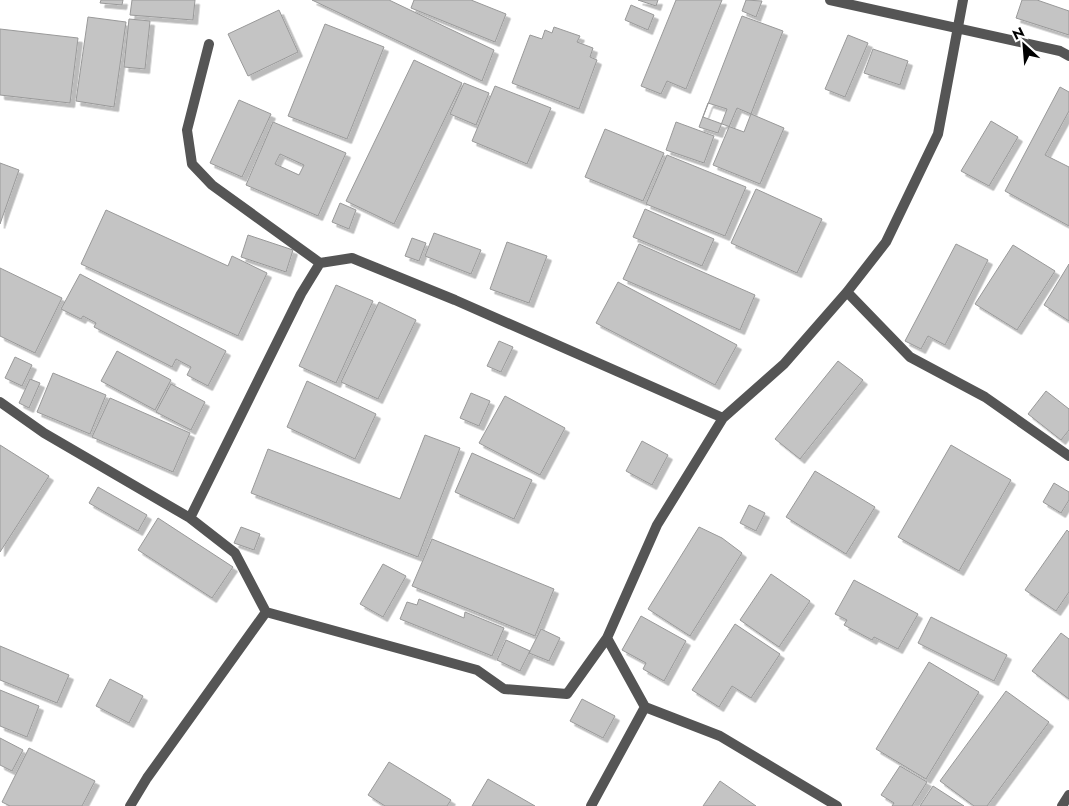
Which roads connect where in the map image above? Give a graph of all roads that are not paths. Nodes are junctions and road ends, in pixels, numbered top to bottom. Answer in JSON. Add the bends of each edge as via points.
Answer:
{"nodes":[{"id":1,"x":830,"y":0,"type":"edge"},
{"id":2,"x":963,"y":0,"type":"edge"},
{"id":3,"x":956,"y":29,"type":"junction"},
{"id":4,"x":209,"y":44,"type":"dead end"},
{"id":5,"x":1069,"y":56,"type":"edge"},
{"id":6,"x":320,"y":263,"type":"junction"},
{"id":7,"x":847,"y":292,"type":"junction"},
{"id":8,"x":0,"y":402,"type":"edge"},
{"id":9,"x":723,"y":418,"type":"junction"},
{"id":10,"x":1069,"y":456,"type":"edge"},
{"id":11,"x":190,"y":518,"type":"junction"},
{"id":12,"x":266,"y":612,"type":"junction"},
{"id":13,"x":607,"y":638,"type":"junction"},
{"id":14,"x":644,"y":707,"type":"junction"},
{"id":15,"x":1069,"y":795,"type":"edge"},
{"id":16,"x":130,"y":806,"type":"edge"},
{"id":17,"x":591,"y":806,"type":"edge"},
{"id":18,"x":837,"y":806,"type":"edge"},
{"id":19,"x":1062,"y":806,"type":"edge"}],
"edges":[{"from":1,"to":3,"type":"street"},
{"from":2,"to":3,"type":"street"},
{"from":3,"to":5,"type":"street","via":[[1060,51]]},
{"from":3,"to":7,"type":"street","via":[[938,134],[886,242]]},
{"from":4,"to":6,"type":"street","via":[[187,130],[192,164],[212,185]]},
{"from":6,"to":9,"type":"street","via":[[352,258]]},
{"from":6,"to":11,"type":"street","via":[[301,294]]},
{"from":7,"to":9,"type":"street","via":[[784,364]]},
{"from":7,"to":10,"type":"street","via":[[910,357],[985,397]]},
{"from":8,"to":11,"type":"street","via":[[44,433]]},
{"from":9,"to":13,"type":"street","via":[[657,525]]},
{"from":11,"to":12,"type":"street","via":[[235,553]]},
{"from":12,"to":13,"type":"street","via":[[477,670],[504,689],[567,694]]},
{"from":12,"to":16,"type":"street"},
{"from":13,"to":14,"type":"street"},
{"from":14,"to":17,"type":"street"},
{"from":14,"to":18,"type":"street","via":[[720,736]]},
{"from":15,"to":19,"type":"street"}]}
